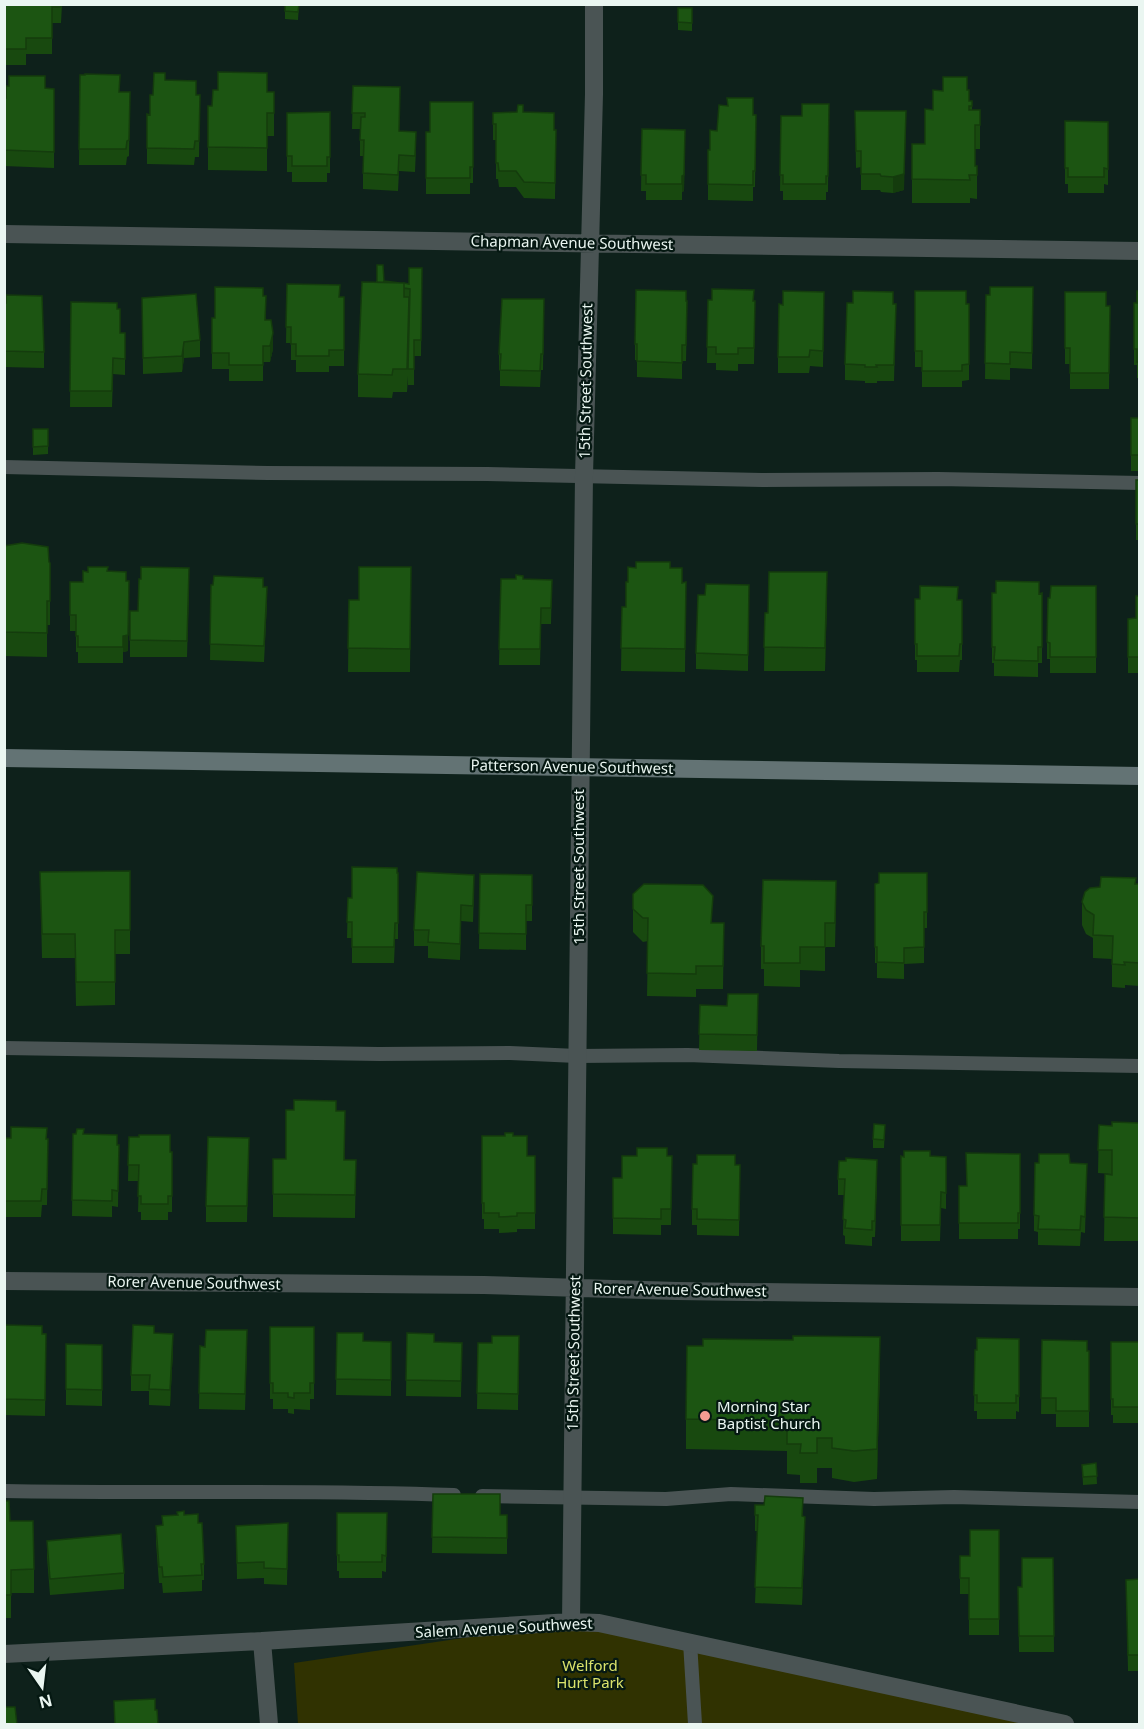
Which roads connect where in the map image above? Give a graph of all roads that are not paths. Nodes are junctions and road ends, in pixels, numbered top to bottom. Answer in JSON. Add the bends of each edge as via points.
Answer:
{"nodes":[{"id":1,"x":594,"y":4,"type":"edge"},
{"id":2,"x":4,"y":234,"type":"edge"},
{"id":3,"x":590,"y":243,"type":"junction"},
{"id":4,"x":1140,"y":251,"type":"edge"},
{"id":5,"x":4,"y":467,"type":"edge"},
{"id":6,"x":584,"y":476,"type":"junction"},
{"id":7,"x":1140,"y":483,"type":"edge"},
{"id":8,"x":4,"y":758,"type":"edge"},
{"id":9,"x":580,"y":767,"type":"junction"},
{"id":10,"x":1140,"y":776,"type":"edge"},
{"id":11,"x":4,"y":1048,"type":"edge"},
{"id":12,"x":578,"y":1056,"type":"junction"},
{"id":13,"x":1140,"y":1066,"type":"edge"},
{"id":14,"x":4,"y":1281,"type":"edge"},
{"id":15,"x":574,"y":1288,"type":"junction"},
{"id":16,"x":1140,"y":1297,"type":"edge"},
{"id":17,"x":4,"y":1491,"type":"edge"},
{"id":18,"x":572,"y":1497,"type":"junction"},
{"id":19,"x":1140,"y":1502,"type":"edge"},
{"id":20,"x":571,"y":1622,"type":"junction"},
{"id":21,"x":262,"y":1641,"type":"junction"},
{"id":22,"x":690,"y":1642,"type":"junction"},
{"id":23,"x":4,"y":1654,"type":"edge"},
{"id":24,"x":269,"y":1725,"type":"edge"},
{"id":25,"x":694,"y":1725,"type":"edge"},
{"id":26,"x":1065,"y":1725,"type":"edge"}],
"edges":[{"from":1,"to":3,"type":"street","name":"15th Street Southwest"},
{"from":2,"to":3,"type":"street","name":"Chapman Avenue Southwest"},
{"from":3,"to":4,"type":"street","name":"Chapman Avenue Southwest"},
{"from":3,"to":6,"type":"street","name":"15th Street Southwest"},
{"from":5,"to":6,"type":"lane"},
{"from":6,"to":7,"type":"lane"},
{"from":6,"to":9,"type":"street","name":"15th Street Southwest"},
{"from":8,"to":9,"type":"main road","name":"Patterson Avenue Southwest"},
{"from":9,"to":10,"type":"main road","name":"Patterson Avenue Southwest"},
{"from":9,"to":12,"type":"street","name":"15th Street Southwest"},
{"from":11,"to":12,"type":"lane"},
{"from":12,"to":13,"type":"lane"},
{"from":12,"to":15,"type":"street","name":"15th Street Southwest"},
{"from":14,"to":15,"type":"street","name":"Rorer Avenue Southwest"},
{"from":15,"to":16,"type":"street","name":"Rorer Avenue Southwest"},
{"from":15,"to":18,"type":"street","name":"15th Street Southwest"},
{"from":17,"to":18,"type":"lane"},
{"from":18,"to":19,"type":"lane","via":[[666,1499],[731,1494]]},
{"from":18,"to":20,"type":"street","name":"15th Street Southwest"},
{"from":20,"to":21,"type":"street","name":"Salem Avenue Southwest"},
{"from":20,"to":22,"type":"street","name":"Salem Avenue Southwest","via":[[599,1623]]},
{"from":21,"to":23,"type":"street","name":"Salem Avenue Southwest"},
{"from":21,"to":24,"type":"street"},
{"from":22,"to":25,"type":"lane"},
{"from":22,"to":26,"type":"street","name":"Salem Avenue Southwest"}]}
